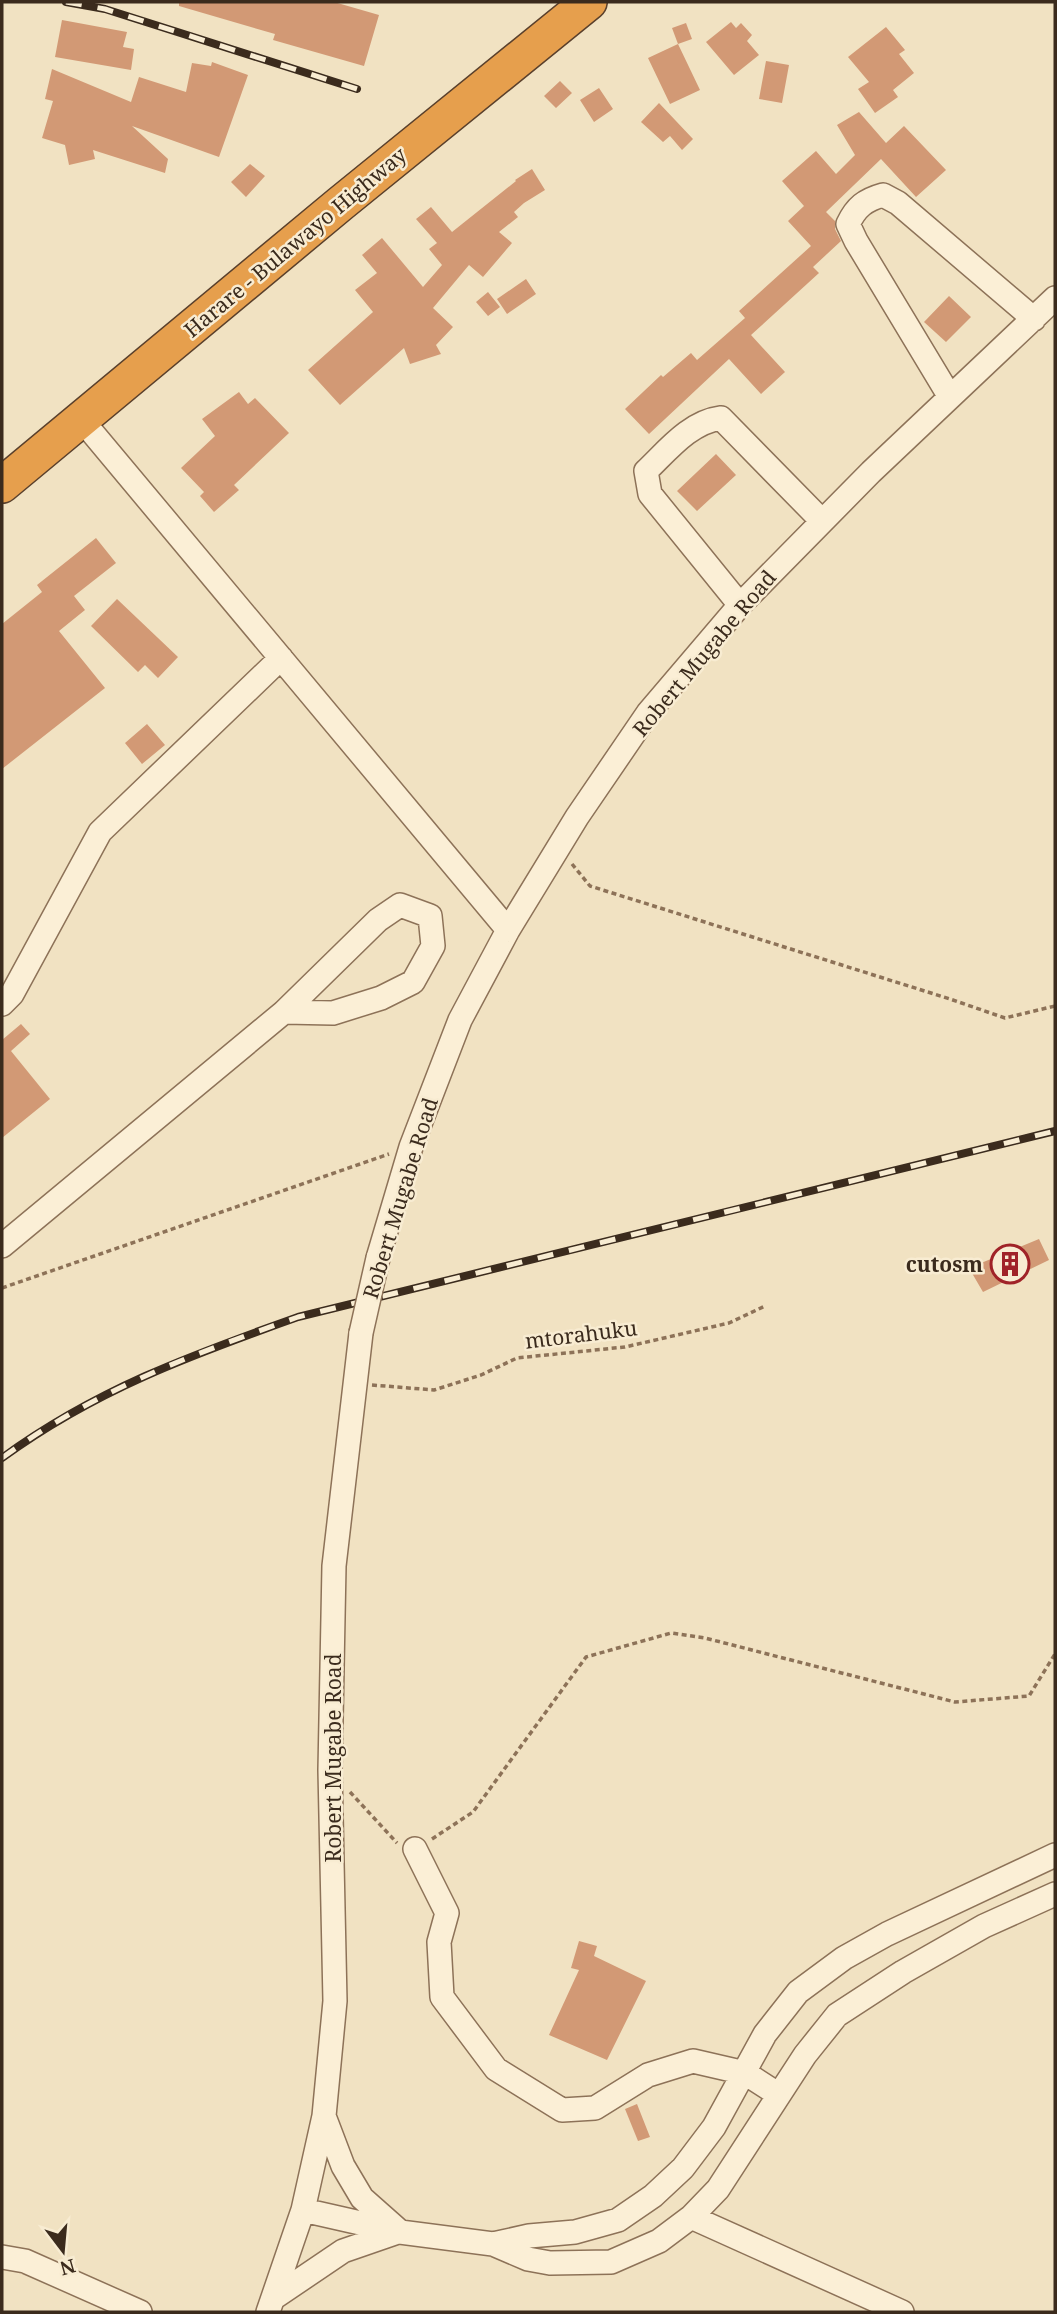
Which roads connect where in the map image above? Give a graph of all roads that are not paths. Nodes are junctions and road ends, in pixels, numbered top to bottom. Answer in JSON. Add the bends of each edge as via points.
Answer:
{"nodes":[{"id":1,"x":589,"y":2,"type":"edge"},
{"id":2,"x":1055,"y":299,"type":"edge"},
{"id":3,"x":1034,"y":318,"type":"junction"},
{"id":4,"x":950,"y":397,"type":"junction"},
{"id":5,"x":82,"y":419,"type":"junction"},
{"id":6,"x":2,"y":485,"type":"edge"},
{"id":7,"x":822,"y":521,"type":"junction"},
{"id":8,"x":740,"y":605,"type":"junction"},
{"id":9,"x":281,"y":658,"type":"junction"},
{"id":10,"x":508,"y":930,"type":"junction"},
{"id":11,"x":2,"y":1004,"type":"edge"},
{"id":12,"x":284,"y":1012,"type":"junction"},
{"id":13,"x":2,"y":1246,"type":"edge"},
{"id":14,"x":415,"y":1849,"type":"road end"},
{"id":15,"x":1055,"y":1855,"type":"edge"},
{"id":16,"x":1055,"y":1894,"type":"edge"},
{"id":17,"x":745,"y":2073,"type":"junction"},
{"id":18,"x":779,"y":2095,"type":"junction"},
{"id":19,"x":324,"y":2116,"type":"junction"},
{"id":20,"x":303,"y":2210,"type":"junction"},
{"id":21,"x":691,"y":2217,"type":"junction"},
{"id":22,"x":400,"y":2232,"type":"junction"},
{"id":23,"x":493,"y":2244,"type":"junction"},
{"id":24,"x":2,"y":2257,"type":"edge"},
{"id":25,"x":271,"y":2304,"type":"edge"},
{"id":26,"x":140,"y":2312,"type":"edge"},
{"id":27,"x":902,"y":2312,"type":"edge"}],
"edges":[{"from":1,"to":5,"type":"highway","name":"Harare - Bulawayo Highway"},
{"from":2,"to":3,"type":"street","name":"Robert Mugabe Road"},
{"from":3,"to":4,"type":"street","name":"Robert Mugabe Road"},
{"from":3,"to":4,"type":"street","via":[[898,203],[883,195],[855,209],[848,223],[856,241]]},
{"from":4,"to":7,"type":"street","name":"Robert Mugabe Road"},
{"from":5,"to":6,"type":"highway","name":"Harare - Bulawayo Highway"},
{"from":5,"to":9,"type":"street"},
{"from":7,"to":8,"type":"street","name":"Robert Mugabe Road"},
{"from":7,"to":8,"type":"street","via":[[721,418],[696,427],[646,471],[650,494]]},
{"from":8,"to":10,"type":"street","name":"Robert Mugabe Road","via":[[648,713]]},
{"from":9,"to":10,"type":"street"},
{"from":9,"to":11,"type":"street","via":[[100,832],[12,994]]},
{"from":10,"to":19,"type":"street","name":"Robert Mugabe Road","bridge":true,"via":[[460,1020],[411,1147],[361,1333],[334,1566],[330,1770],[335,2001]]},
{"from":12,"to":12,"type":"street","via":[[378,920],[400,905],[430,916],[433,946],[413,982],[333,1013]]},
{"from":12,"to":13,"type":"street"},
{"from":14,"to":17,"type":"street","via":[[447,1913],[439,1942],[442,1997],[496,2069],[562,2110],[595,2108],[648,2076],[693,2061]]},
{"from":15,"to":17,"type":"street","via":[[844,1958],[798,1992],[765,2035]]},
{"from":16,"to":18,"type":"street","via":[[984,1926],[837,2015]]},
{"from":17,"to":18,"type":"street"},
{"from":17,"to":23,"type":"street","via":[[683,2168],[618,2220],[575,2232]]},
{"from":18,"to":21,"type":"street","via":[[718,2189]]},
{"from":19,"to":20,"type":"street","name":"Robert Mugabe Road"},
{"from":19,"to":22,"type":"street","via":[[343,2166],[362,2198]]},
{"from":20,"to":22,"type":"street"},
{"from":20,"to":25,"type":"street","name":"Robert Mugabe Road"},
{"from":21,"to":23,"type":"street","via":[[659,2241],[611,2262],[550,2263]]},
{"from":21,"to":27,"type":"street"},
{"from":22,"to":23,"type":"street"},
{"from":22,"to":25,"type":"street","via":[[343,2251]]},
{"from":24,"to":26,"type":"street","via":[[25,2261]]}]}
